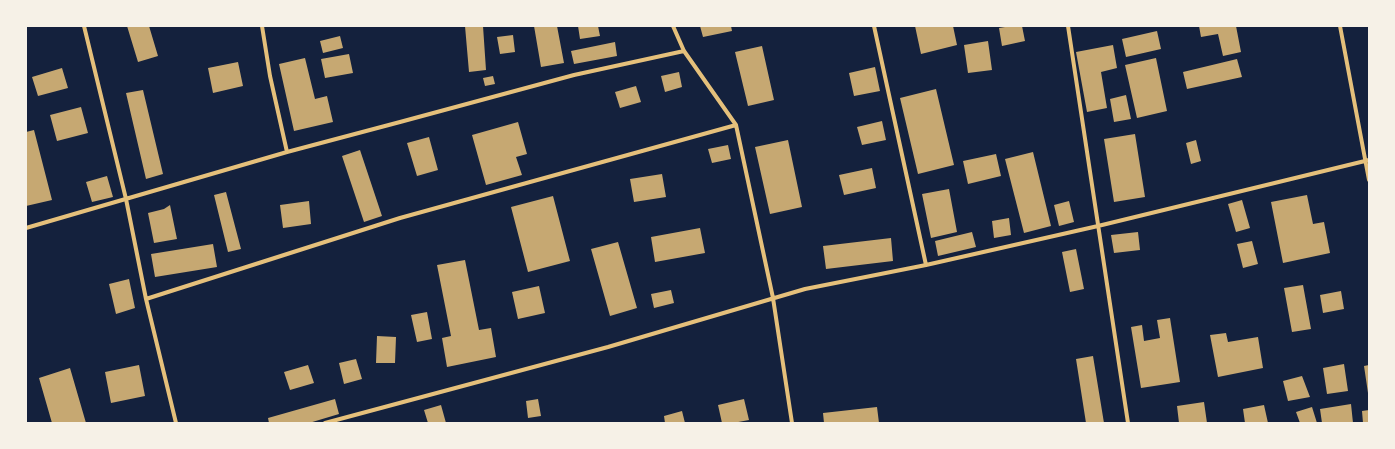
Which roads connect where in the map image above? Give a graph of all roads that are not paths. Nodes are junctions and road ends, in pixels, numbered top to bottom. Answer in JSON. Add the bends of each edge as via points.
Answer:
{"nodes":[{"id":1,"x":84,"y":26,"type":"edge"},
{"id":2,"x":262,"y":26,"type":"edge"},
{"id":3,"x":673,"y":26,"type":"edge"},
{"id":4,"x":874,"y":26,"type":"edge"},
{"id":5,"x":1073,"y":26,"type":"edge"},
{"id":6,"x":1340,"y":26,"type":"edge"},
{"id":7,"x":1068,"y":27,"type":"edge"},
{"id":8,"x":684,"y":51,"type":"junction"},
{"id":9,"x":736,"y":125,"type":"junction"},
{"id":10,"x":287,"y":152,"type":"junction"},
{"id":11,"x":1367,"y":161,"type":"edge"},
{"id":12,"x":1369,"y":180,"type":"edge"},
{"id":13,"x":126,"y":199,"type":"junction"},
{"id":14,"x":1098,"y":226,"type":"junction"},
{"id":15,"x":26,"y":228,"type":"edge"},
{"id":16,"x":926,"y":265,"type":"junction"},
{"id":17,"x":773,"y":298,"type":"junction"},
{"id":18,"x":146,"y":299,"type":"junction"},
{"id":19,"x":176,"y":423,"type":"edge"},
{"id":20,"x":325,"y":423,"type":"edge"},
{"id":21,"x":792,"y":423,"type":"edge"},
{"id":22,"x":1128,"y":423,"type":"edge"}],
"edges":[{"from":1,"to":13,"type":"street"},
{"from":2,"to":10,"type":"street"},
{"from":3,"to":8,"type":"street"},
{"from":4,"to":16,"type":"street"},
{"from":5,"to":7,"type":"street"},
{"from":6,"to":11,"type":"street"},
{"from":7,"to":14,"type":"street"},
{"from":8,"to":9,"type":"street"},
{"from":8,"to":10,"type":"street","via":[[574,75]]},
{"from":9,"to":17,"type":"street"},
{"from":9,"to":18,"type":"street","via":[[400,218]]},
{"from":10,"to":13,"type":"street"},
{"from":11,"to":12,"type":"street"},
{"from":11,"to":14,"type":"street"},
{"from":13,"to":15,"type":"street"},
{"from":13,"to":18,"type":"street"},
{"from":14,"to":16,"type":"street"},
{"from":14,"to":22,"type":"street"},
{"from":16,"to":17,"type":"street","via":[[805,289]]},
{"from":17,"to":20,"type":"street","via":[[608,347]]},
{"from":17,"to":21,"type":"street"},
{"from":18,"to":19,"type":"street"}]}
